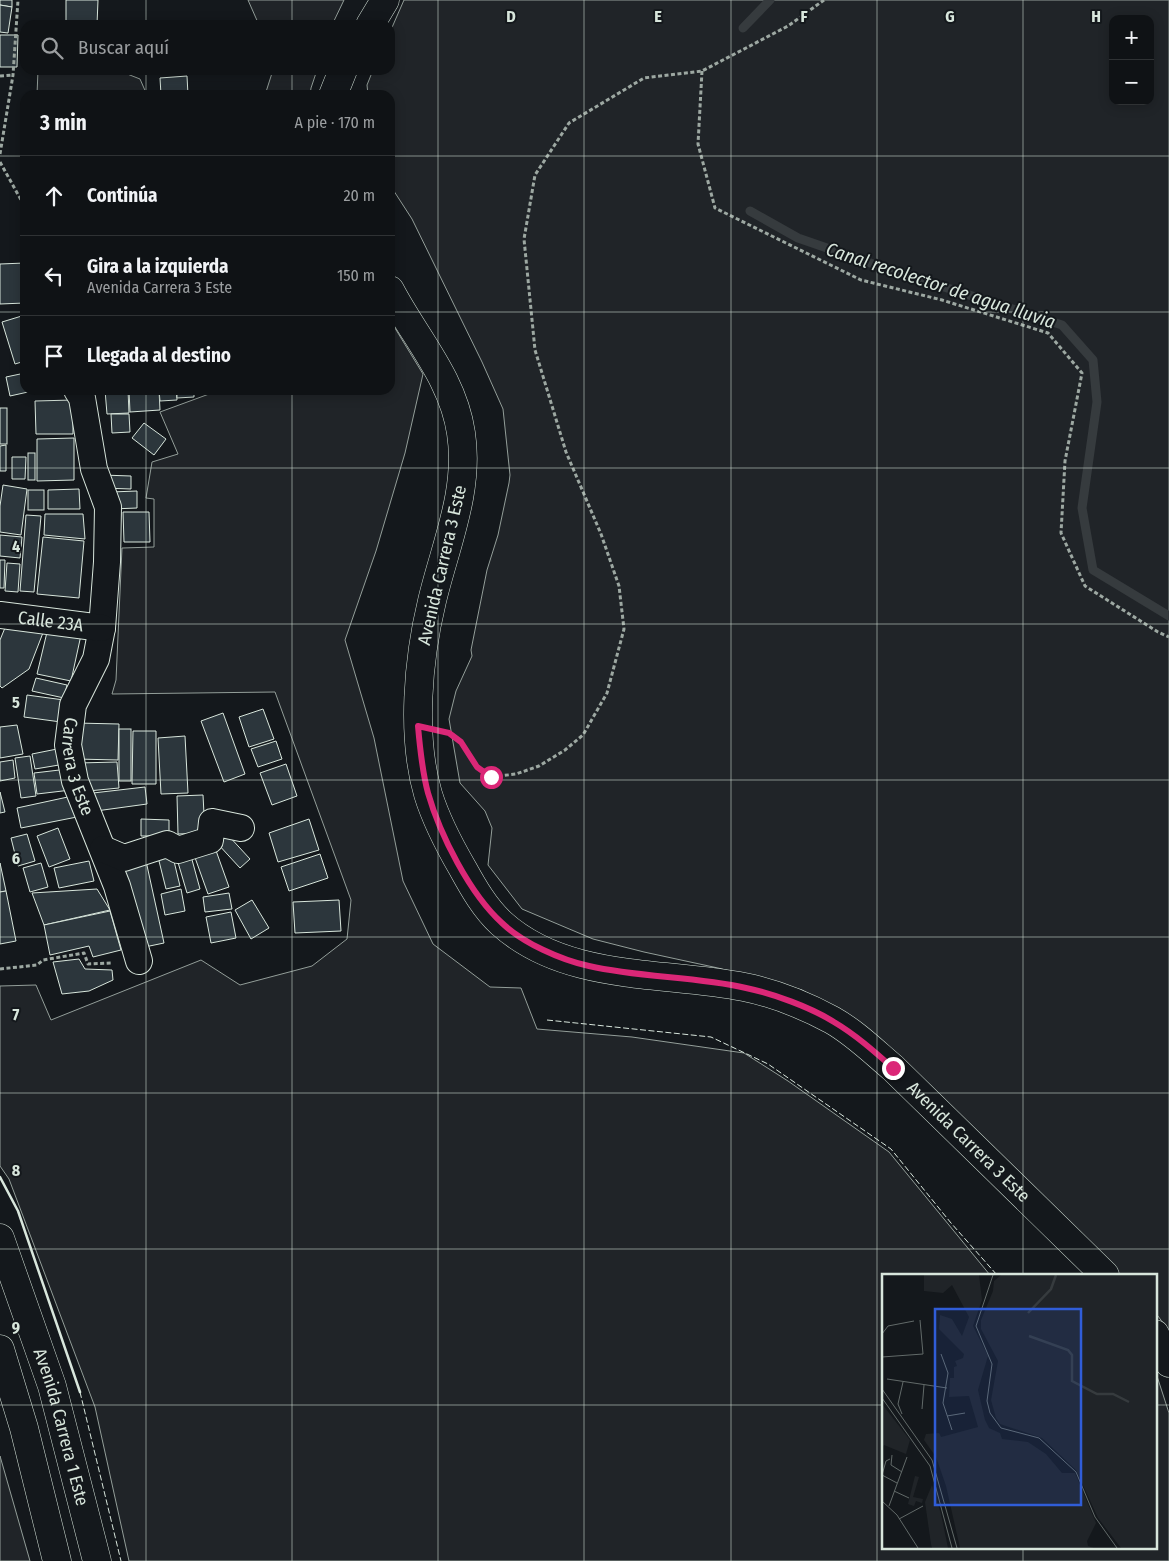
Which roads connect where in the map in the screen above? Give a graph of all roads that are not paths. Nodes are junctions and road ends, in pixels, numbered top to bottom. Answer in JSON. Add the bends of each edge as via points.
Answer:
{"nodes":[{"id":1,"x":385,"y":0,"type":"edge"},
{"id":2,"x":373,"y":20,"type":"edge"},
{"id":3,"x":341,"y":75,"type":"edge"},
{"id":4,"x":335,"y":90,"type":"edge"},
{"id":5,"x":395,"y":298,"type":"edge"},
{"id":6,"x":80,"y":395,"type":"edge"},
{"id":7,"x":0,"y":615,"type":"edge"},
{"id":8,"x":102,"y":628,"type":"junction"},
{"id":9,"x":241,"y":828,"type":"dead end"},
{"id":10,"x":103,"y":848,"type":"junction"},
{"id":11,"x":139,"y":961,"type":"road end"},
{"id":12,"x":0,"y":1238,"type":"edge"},
{"id":13,"x":1104,"y":1274,"type":"edge"},
{"id":14,"x":1156,"y":1336,"type":"edge"},
{"id":15,"x":0,"y":1349,"type":"edge"},
{"id":16,"x":1169,"y":1363,"type":"edge"},
{"id":17,"x":57,"y":1561,"type":"edge"},
{"id":18,"x":97,"y":1561,"type":"edge"}],
"edges":[{"from":1,"to":2,"type":"main road"},
{"from":3,"to":4,"type":"main road"},
{"from":5,"to":13,"type":"main road","name":"Avenida Carrera 3 Este","via":[[437,365],[450,393],[461,433],[463,471],[453,527],[431,603],[423,645],[418,726],[421,763],[440,826],[487,909],[532,944],[589,966],[747,988],[791,1002],[834,1021],[893,1068]]},
{"from":6,"to":8,"type":"street","name":"Carrera 3 Este","via":[[94,469],[108,508]]},
{"from":7,"to":8,"type":"street","name":"Calle 23A"},
{"from":8,"to":10,"type":"street","name":"Carrera 3 Este","via":[[96,659],[73,705],[68,745],[75,781]]},
{"from":9,"to":10,"type":"street","via":[[212,822],[210,840],[178,850],[167,844],[124,858]]},
{"from":10,"to":11,"type":"street","name":"Carrera 3 Este"},
{"from":12,"to":18,"type":"main road","name":"Avenida Carrera 1 Este","via":[[52,1386]]},
{"from":14,"to":16,"type":"main road"},
{"from":15,"to":17,"type":"main road","name":"Avenida Carrera 1 Este","via":[[24,1428]]}]}
